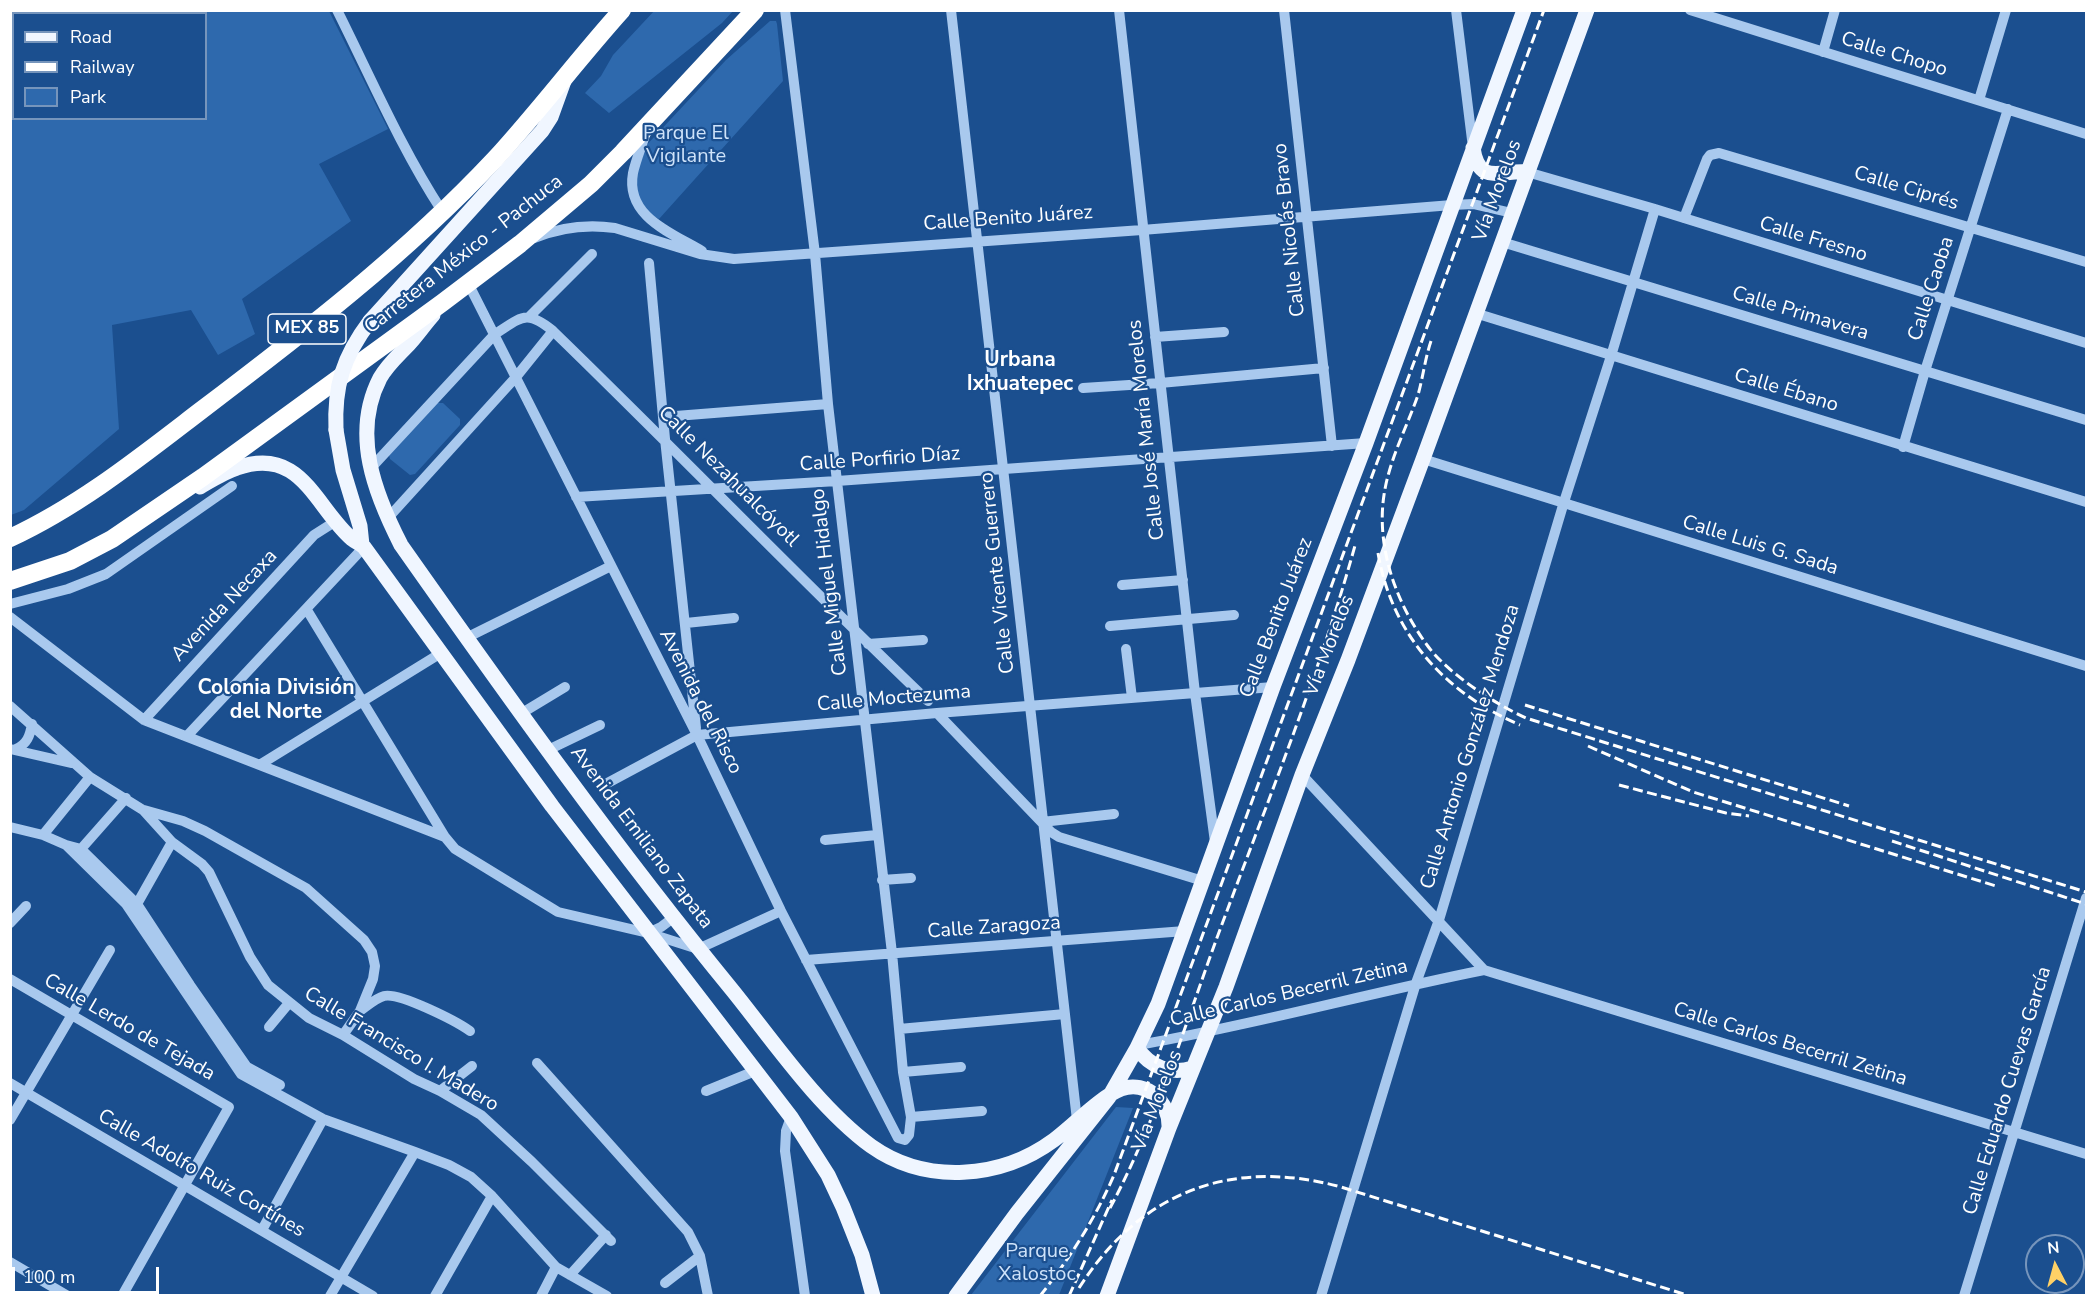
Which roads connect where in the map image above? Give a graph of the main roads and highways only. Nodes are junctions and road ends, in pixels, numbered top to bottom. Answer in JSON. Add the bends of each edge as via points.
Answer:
{"nodes":[{"id":1,"x":622,"y":10,"type":"edge"},
{"id":2,"x":754,"y":10,"type":"edge"},
{"id":3,"x":1524,"y":10,"type":"edge"},
{"id":4,"x":1587,"y":10,"type":"edge"},
{"id":5,"x":566,"y":75,"type":"junction"},
{"id":6,"x":1473,"y":148,"type":"junction"},
{"id":7,"x":1527,"y":172,"type":"junction"},
{"id":8,"x":442,"y":303,"type":"junction"},
{"id":9,"x":148,"y":515,"type":"junction"},
{"id":10,"x":10,"y":538,"type":"edge"},
{"id":11,"x":363,"y":546,"type":"junction"},
{"id":12,"x":10,"y":581,"type":"edge"},
{"id":13,"x":1137,"y":1047,"type":"junction"},
{"id":14,"x":1193,"y":1068,"type":"junction"},
{"id":15,"x":1110,"y":1096,"type":"junction"},
{"id":16,"x":1080,"y":1124,"type":"junction"},
{"id":17,"x":1169,"y":1128,"type":"junction"},
{"id":18,"x":873,"y":1296,"type":"edge"},
{"id":19,"x":956,"y":1296,"type":"edge"},
{"id":20,"x":1107,"y":1296,"type":"edge"}],
"edges":[{"from":1,"to":5,"type":"highway","name":"Carretera México - Pachuca","number":"MEX 85"},
{"from":2,"to":8,"type":"highway","name":"Carretera México - Pachuca","number":"MEX 85","via":[[591,184]]},
{"from":3,"to":6,"type":"main road","name":"Calle Benito Juárez"},
{"from":4,"to":7,"type":"main road","name":"Vía Morelos"},
{"from":5,"to":10,"type":"highway","name":"Carretera México - Pachuca","number":"MEX 85","via":[[442,212],[301,334],[74,504]]},
{"from":5,"to":11,"type":"main road","bridge":true,"via":[[542,131],[370,321],[343,365],[337,392],[336,430]]},
{"from":6,"to":7,"type":"main road","via":[[1478,164],[1488,173]]},
{"from":6,"to":13,"type":"main road","name":"Calle Benito Juárez","via":[[1185,932]]},
{"from":7,"to":14,"type":"main road","name":"Vía Morelos"},
{"from":8,"to":9,"type":"highway","name":"Carretera México - Pachuca","number":"MEX 85"},
{"from":8,"to":16,"type":"main road","name":"Avenida Emiliano Zapata","via":[[393,360],[372,398],[367,421],[370,469],[377,492],[401,545],[581,798],[673,918],[815,1092],[871,1146],[895,1160],[946,1173],[1003,1167]]},
{"from":9,"to":11,"type":"main road","via":[[230,471],[250,465],[282,466],[305,481],[352,540]]},
{"from":9,"to":12,"type":"highway","name":"Carretera México - Pachuca","number":"MEX 85","via":[[88,553]]},
{"from":11,"to":18,"type":"main road","via":[[552,806],[791,1118],[828,1175],[843,1207]]},
{"from":13,"to":14,"type":"main road","via":[[1147,1060],[1161,1068]]},
{"from":13,"to":15,"type":"main road","name":"Vía Morelos"},
{"from":14,"to":17,"type":"main road","name":"Vía Morelos"},
{"from":15,"to":16,"type":"main road","name":"Avenida Emiliano Zapata"},
{"from":15,"to":17,"type":"main road","via":[[1126,1088],[1152,1093],[1166,1108]]},
{"from":16,"to":19,"type":"main road"},
{"from":17,"to":20,"type":"main road","name":"Vía Morelos"}]}
